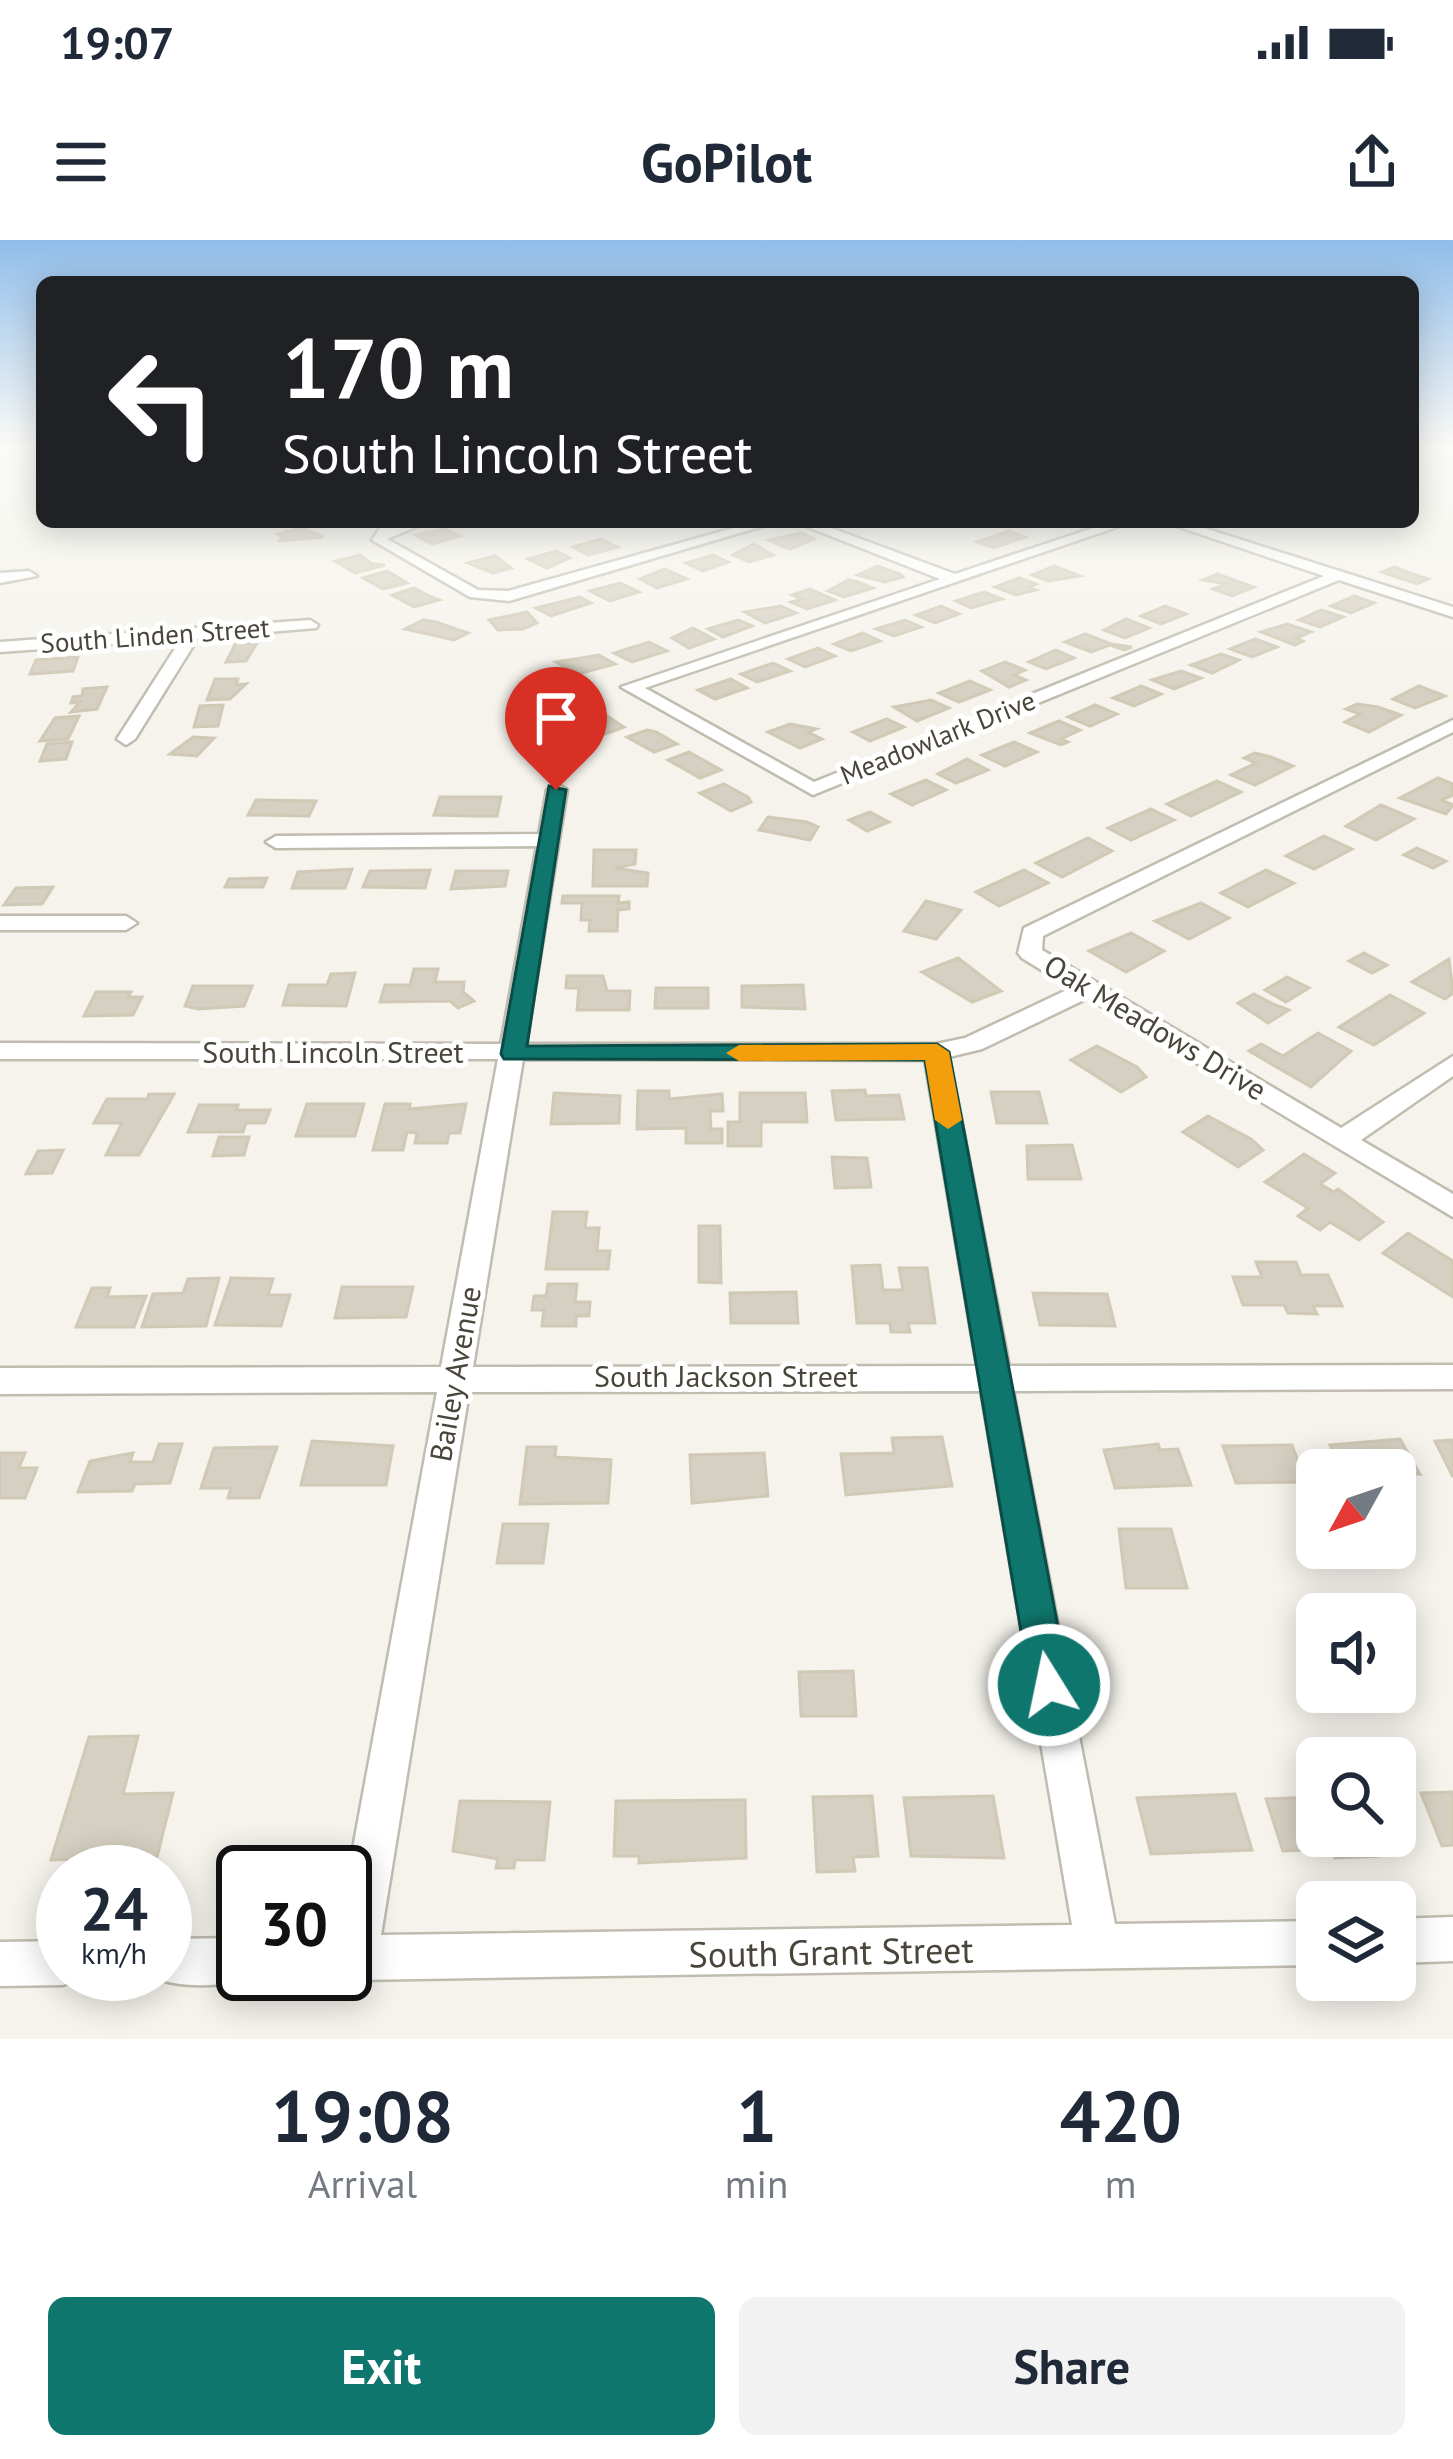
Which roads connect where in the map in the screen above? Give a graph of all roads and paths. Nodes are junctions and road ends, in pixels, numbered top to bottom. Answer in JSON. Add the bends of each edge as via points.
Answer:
{"nodes":[{"id":1,"x":397,"y":528,"type":"edge"},
{"id":2,"x":749,"y":528,"type":"edge"},
{"id":3,"x":818,"y":528,"type":"edge"},
{"id":4,"x":1106,"y":528,"type":"edge"},
{"id":5,"x":1190,"y":528,"type":"edge"},
{"id":6,"x":1340,"y":575,"type":"junction"},
{"id":7,"x":29,"y":576,"type":"dead end"},
{"id":8,"x":0,"y":578,"type":"edge"},
{"id":9,"x":952,"y":578,"type":"junction"},
{"id":10,"x":1453,"y":612,"type":"edge"},
{"id":11,"x":310,"y":625,"type":"dead end"},
{"id":12,"x":193,"y":634,"type":"junction"},
{"id":13,"x":0,"y":647,"type":"edge"},
{"id":14,"x":1453,"y":725,"type":"edge"},
{"id":15,"x":125,"y":739,"type":"dead end"},
{"id":16,"x":556,"y":790,"type":"dead end"},
{"id":17,"x":548,"y":840,"type":"junction"},
{"id":18,"x":277,"y":842,"type":"dead end"},
{"id":19,"x":0,"y":923,"type":"edge"},
{"id":20,"x":126,"y":923,"type":"dead end"},
{"id":21,"x":1086,"y":990,"type":"junction"},
{"id":22,"x":0,"y":1051,"type":"edge"},
{"id":23,"x":937,"y":1052,"type":"junction"},
{"id":24,"x":513,"y":1054,"type":"junction"},
{"id":25,"x":1453,"y":1064,"type":"edge"},
{"id":26,"x":1342,"y":1140,"type":"junction"},
{"id":27,"x":1453,"y":1207,"type":"edge"},
{"id":28,"x":455,"y":1376,"type":"junction"},
{"id":29,"x":1453,"y":1377,"type":"edge"},
{"id":30,"x":992,"y":1378,"type":"junction"},
{"id":31,"x":0,"y":1381,"type":"edge"},
{"id":32,"x":370,"y":1845,"type":"edge"},
{"id":33,"x":1453,"y":1939,"type":"edge"},
{"id":34,"x":1416,"y":1940,"type":"edge"},
{"id":35,"x":1296,"y":1943,"type":"edge"},
{"id":36,"x":1098,"y":1948,"type":"junction"},
{"id":37,"x":372,"y":1958,"type":"edge"},
{"id":38,"x":36,"y":1963,"type":"edge"},
{"id":39,"x":0,"y":1964,"type":"edge"}],
"edges":[{"from":1,"to":2,"type":"street","via":[[379,541],[476,594],[509,596]]},
{"from":3,"to":9,"type":"street"},
{"from":4,"to":9,"type":"street","name":"Meadowlark Drive"},
{"from":5,"to":6,"type":"street"},
{"from":6,"to":9,"type":"street","name":"Meadowlark Drive","via":[[813,789],[630,686]]},
{"from":6,"to":10,"type":"street"},
{"from":7,"to":8,"type":"street"},
{"from":11,"to":12,"type":"street","name":"South Linden Street"},
{"from":12,"to":13,"type":"street","name":"South Linden Street"},
{"from":12,"to":15,"type":"street"},
{"from":14,"to":21,"type":"street","name":"Oak Meadows Drive","via":[[1032,933],[1030,953]]},
{"from":16,"to":17,"type":"street","name":"Bailey Avenue"},
{"from":17,"to":18,"type":"street"},
{"from":17,"to":24,"type":"street","name":"Bailey Avenue"},
{"from":19,"to":20,"type":"street"},
{"from":21,"to":23,"type":"street","name":"South Lincoln Street","via":[[973,1044]]},
{"from":21,"to":26,"type":"street","name":"Oak Meadows Drive"},
{"from":22,"to":24,"type":"street","name":"South Lincoln Street"},
{"from":23,"to":24,"type":"street","name":"South Lincoln Street"},
{"from":23,"to":30,"type":"street"},
{"from":24,"to":28,"type":"street","name":"Bailey Avenue"},
{"from":25,"to":26,"type":"street"},
{"from":26,"to":27,"type":"street","name":"Oak Meadows Drive"},
{"from":28,"to":30,"type":"street","name":"South Jackson Street"},
{"from":28,"to":31,"type":"street","name":"South Jackson Street"},
{"from":28,"to":32,"type":"street","name":"Bailey Avenue"},
{"from":29,"to":30,"type":"street","name":"South Jackson Street"},
{"from":30,"to":36,"type":"street"},
{"from":33,"to":34,"type":"street"},
{"from":35,"to":36,"type":"street","name":"South Grant Street"},
{"from":36,"to":37,"type":"street","name":"South Grant Street"},
{"from":38,"to":39,"type":"street"}]}
